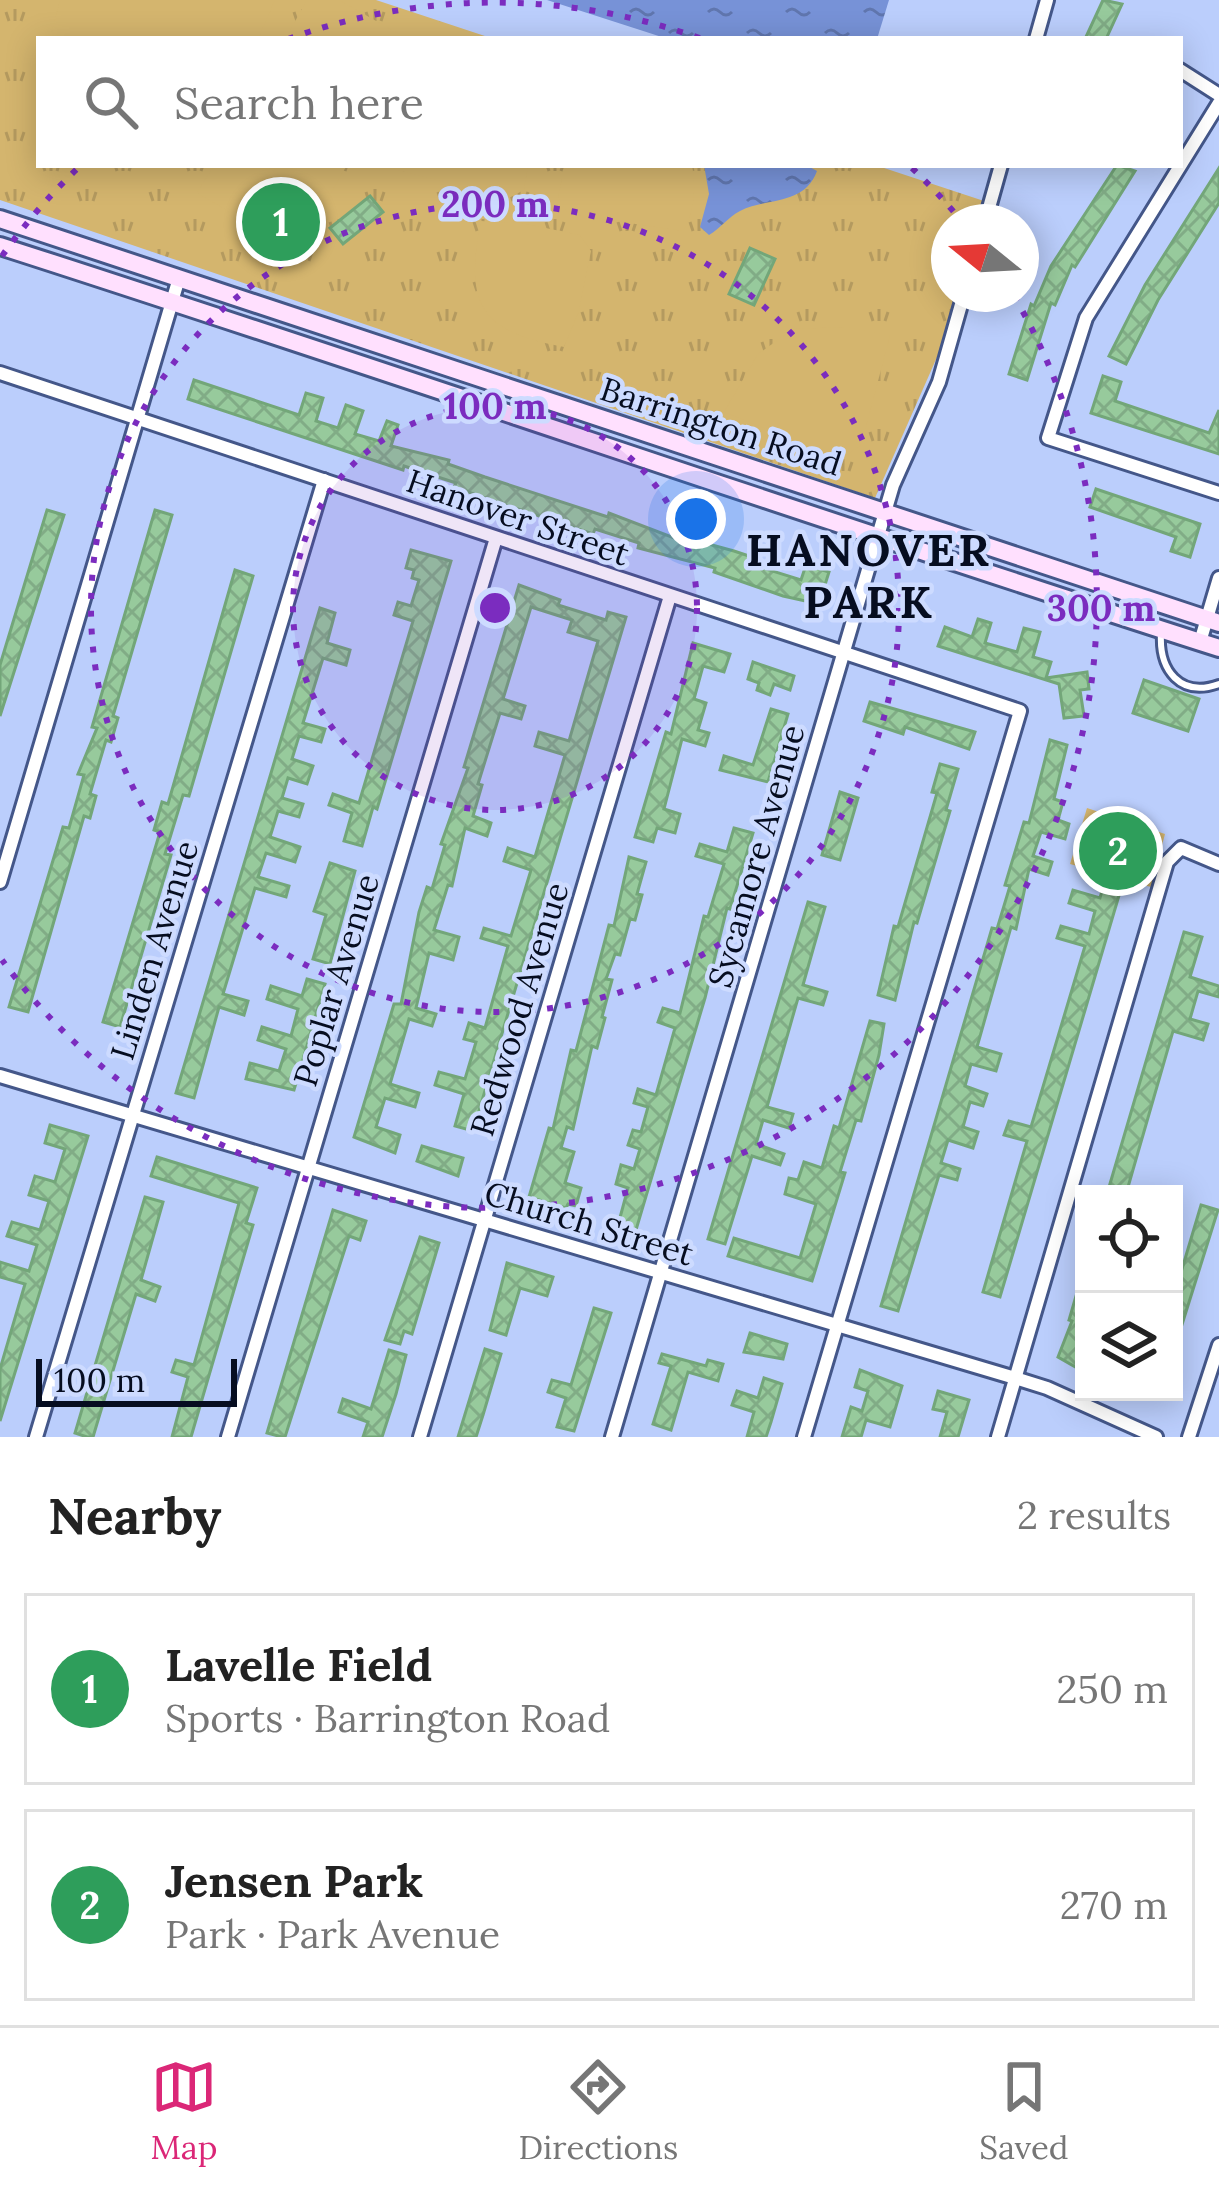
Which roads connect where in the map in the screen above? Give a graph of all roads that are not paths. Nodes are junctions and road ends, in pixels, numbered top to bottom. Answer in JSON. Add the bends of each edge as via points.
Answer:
{"nodes":[{"id":1,"x":1046,"y":0,"type":"edge"},
{"id":2,"x":1037,"y":36,"type":"edge"},
{"id":3,"x":1183,"y":72,"type":"edge"},
{"id":4,"x":1219,"y":99,"type":"edge"},
{"id":5,"x":1183,"y":158,"type":"edge"},
{"id":6,"x":999,"y":168,"type":"edge"},
{"id":7,"x":1177,"y":168,"type":"edge"},
{"id":8,"x":990,"y":204,"type":"edge"},
{"id":9,"x":0,"y":219,"type":"edge"},
{"id":10,"x":0,"y":247,"type":"edge"},
{"id":11,"x":179,"y":278,"type":"junction"},
{"id":12,"x":172,"y":302,"type":"junction"},
{"id":13,"x":959,"y":312,"type":"edge"},
{"id":14,"x":0,"y":373,"type":"edge"},
{"id":15,"x":137,"y":418,"type":"junction"},
{"id":16,"x":324,"y":480,"type":"junction"},
{"id":17,"x":1219,"y":493,"type":"edge"},
{"id":18,"x":887,"y":513,"type":"junction"},
{"id":19,"x":496,"y":538,"type":"junction"},
{"id":20,"x":878,"y":540,"type":"junction"},
{"id":21,"x":1219,"y":578,"type":"edge"},
{"id":22,"x":670,"y":596,"type":"junction"},
{"id":23,"x":1212,"y":621,"type":"edge"},
{"id":24,"x":1162,"y":630,"type":"junction"},
{"id":25,"x":1199,"y":642,"type":"junction"},
{"id":26,"x":1219,"y":648,"type":"edge"},
{"id":27,"x":844,"y":651,"type":"junction"},
{"id":28,"x":1219,"y":684,"type":"edge"},
{"id":29,"x":1219,"y":864,"type":"edge"},
{"id":30,"x":0,"y":882,"type":"edge"},
{"id":31,"x":0,"y":1076,"type":"edge"},
{"id":32,"x":132,"y":1116,"type":"junction"},
{"id":33,"x":307,"y":1168,"type":"junction"},
{"id":34,"x":484,"y":1221,"type":"junction"},
{"id":35,"x":661,"y":1274,"type":"junction"},
{"id":36,"x":837,"y":1325,"type":"junction"},
{"id":37,"x":1219,"y":1345,"type":"edge"},
{"id":38,"x":1015,"y":1378,"type":"junction"},
{"id":39,"x":36,"y":1437,"type":"edge"},
{"id":40,"x":228,"y":1437,"type":"edge"},
{"id":41,"x":420,"y":1437,"type":"edge"},
{"id":42,"x":612,"y":1437,"type":"edge"},
{"id":43,"x":804,"y":1437,"type":"edge"},
{"id":44,"x":998,"y":1437,"type":"edge"},
{"id":45,"x":1156,"y":1437,"type":"edge"},
{"id":46,"x":1189,"y":1437,"type":"edge"}],
"edges":[{"from":1,"to":2,"type":"street"},
{"from":3,"to":4,"type":"street"},
{"from":4,"to":5,"type":"street"},
{"from":6,"to":8,"type":"street"},
{"from":7,"to":17,"type":"street","via":[[1086,318],[1048,438]]},
{"from":9,"to":11,"type":"main road","name":"Barrington Road"},
{"from":10,"to":12,"type":"main road","name":"Barrington Road"},
{"from":11,"to":12,"type":"street"},
{"from":11,"to":18,"type":"main road","name":"Barrington Road"},
{"from":12,"to":15,"type":"street"},
{"from":12,"to":20,"type":"main road","name":"Barrington Road"},
{"from":13,"to":18,"type":"street","name":"Sycamore Avenue"},
{"from":14,"to":15,"type":"street","name":"Hanover Street"},
{"from":15,"to":16,"type":"street","name":"Hanover Street"},
{"from":15,"to":30,"type":"street"},
{"from":16,"to":19,"type":"street","name":"Hanover Street"},
{"from":16,"to":32,"type":"street","name":"Linden Avenue"},
{"from":18,"to":20,"type":"street","name":"Sycamore Avenue"},
{"from":18,"to":23,"type":"main road","name":"Barrington Road"},
{"from":19,"to":22,"type":"street","name":"Hanover Street"},
{"from":19,"to":33,"type":"street","name":"Poplar Avenue"},
{"from":20,"to":24,"type":"main road","name":"Barrington Road"},
{"from":20,"to":27,"type":"street","name":"Sycamore Avenue"},
{"from":21,"to":23,"type":"street"},
{"from":22,"to":27,"type":"street","name":"Hanover Street"},
{"from":22,"to":34,"type":"street","name":"Redwood Avenue"},
{"from":23,"to":25,"type":"street"},
{"from":24,"to":25,"type":"main road","name":"Barrington Road"},
{"from":24,"to":28,"type":"lane","via":[[1165,671],[1202,689]]},
{"from":25,"to":26,"type":"main road","name":"Barrington Road"},
{"from":27,"to":35,"type":"street","name":"Sycamore Avenue"},
{"from":27,"to":36,"type":"street","name":"Hanover Street","via":[[1020,711]]},
{"from":29,"to":38,"type":"street","via":[[1180,848],[1167,862]]},
{"from":31,"to":32,"type":"street","name":"Church Street"},
{"from":32,"to":33,"type":"street","name":"Church Street"},
{"from":32,"to":39,"type":"street","name":"Linden Avenue"},
{"from":33,"to":34,"type":"street","name":"Church Street"},
{"from":33,"to":40,"type":"street","name":"Poplar Avenue"},
{"from":34,"to":35,"type":"street","name":"Church Street"},
{"from":34,"to":41,"type":"street","name":"Redwood Avenue"},
{"from":35,"to":36,"type":"street","name":"Church Street"},
{"from":35,"to":42,"type":"street","name":"Sycamore Avenue"},
{"from":36,"to":38,"type":"street","name":"Church Street"},
{"from":36,"to":43,"type":"street"},
{"from":37,"to":46,"type":"street"},
{"from":38,"to":44,"type":"street"},
{"from":38,"to":45,"type":"street","name":"Church Street"}]}
